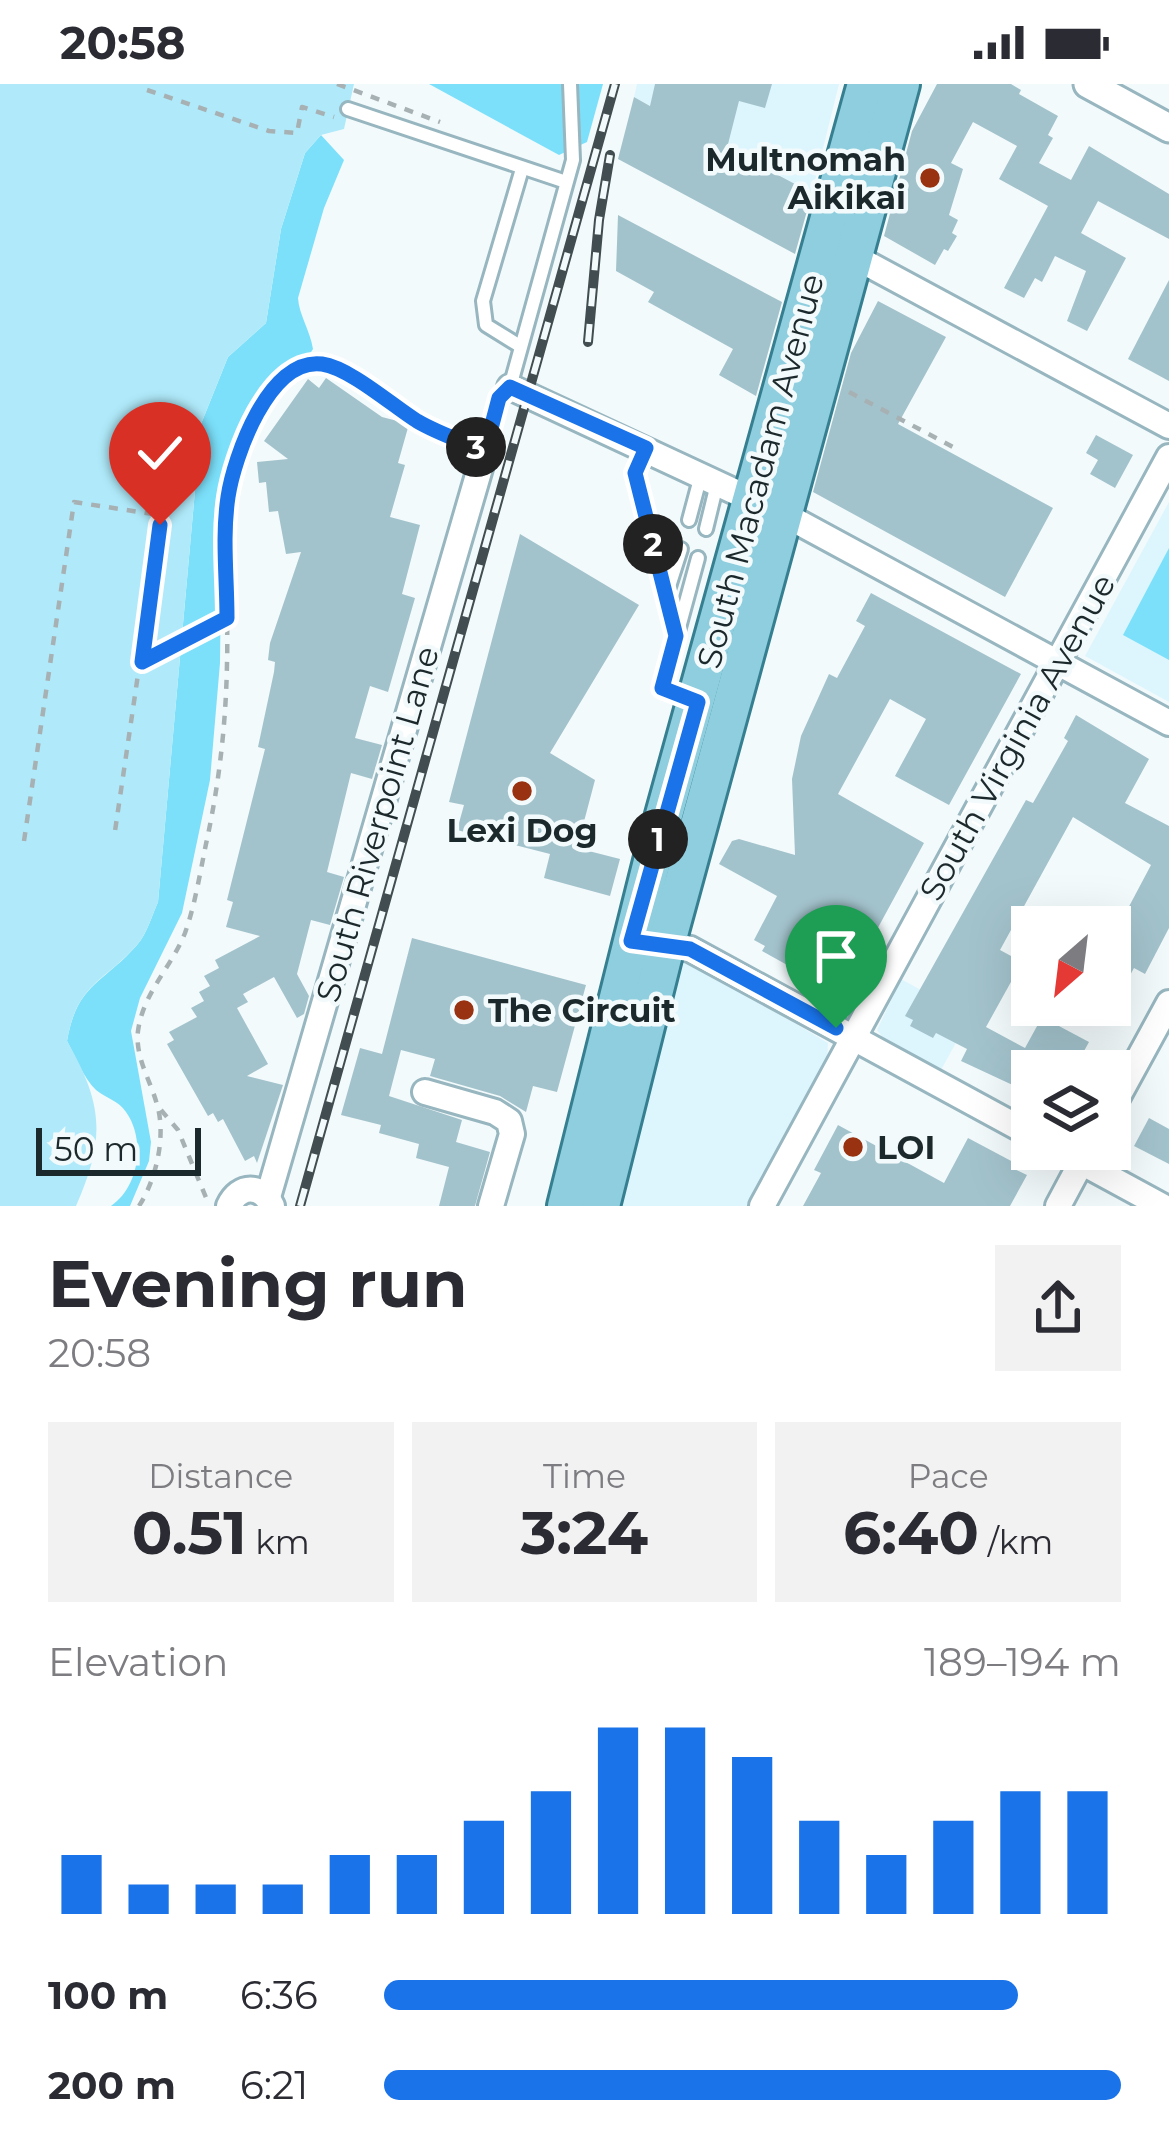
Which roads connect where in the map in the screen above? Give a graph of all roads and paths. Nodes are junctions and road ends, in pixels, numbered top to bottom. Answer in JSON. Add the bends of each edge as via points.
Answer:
{"nodes":[{"id":1,"x":337,"y":84,"type":"edge"},
{"id":2,"x":570,"y":84,"type":"edge"},
{"id":3,"x":866,"y":84,"type":"edge"},
{"id":4,"x":901,"y":84,"type":"edge"},
{"id":5,"x":1092,"y":85,"type":"edge"},
{"id":6,"x":147,"y":90,"type":"dead end"},
{"id":7,"x":347,"y":115,"type":"joint"},
{"id":8,"x":1169,"y":128,"type":"edge"},
{"id":9,"x":435,"y":138,"type":"junction"},
{"id":10,"x":522,"y":169,"type":"junction"},
{"id":11,"x":566,"y":182,"type":"junction"},
{"id":12,"x":854,"y":256,"type":"junction"},
{"id":13,"x":520,"y":346,"type":"junction"},
{"id":14,"x":821,"y":377,"type":"junction"},
{"id":15,"x":510,"y":387,"type":"junction"},
{"id":16,"x":1169,"y":426,"type":"edge"},
{"id":17,"x":646,"y":448,"type":"junction"},
{"id":18,"x":955,"y":448,"type":"dead end"},
{"id":19,"x":485,"y":451,"type":"junction"},
{"id":20,"x":1169,"y":457,"type":"edge"},
{"id":21,"x":710,"y":478,"type":"junction"},
{"id":22,"x":769,"y":507,"type":"junction"},
{"id":23,"x":688,"y":520,"type":"dead end"},
{"id":24,"x":706,"y":529,"type":"dead end"},
{"id":25,"x":680,"y":549,"type":"dead end"},
{"id":26,"x":698,"y":558,"type":"dead end"},
{"id":27,"x":666,"y":597,"type":"junction"},
{"id":28,"x":227,"y":618,"type":"junction"},
{"id":29,"x":676,"y":636,"type":"junction"},
{"id":30,"x":142,"y":662,"type":"junction"},
{"id":31,"x":1058,"y":662,"type":"junction"},
{"id":32,"x":698,"y":702,"type":"junction"},
{"id":33,"x":1169,"y":723,"type":"edge"},
{"id":34,"x":116,"y":831,"type":"dead end"},
{"id":35,"x":24,"y":841,"type":"dead end"},
{"id":36,"x":649,"y":942,"type":"junction"},
{"id":37,"x":1169,"y":1004,"type":"edge"},
{"id":38,"x":853,"y":1037,"type":"junction"},
{"id":39,"x":1131,"y":1073,"type":"edge"},
{"id":40,"x":425,"y":1093,"type":"dead end"},
{"id":41,"x":159,"y":1107,"type":"junction"},
{"id":42,"x":1011,"y":1124,"type":"edge"},
{"id":43,"x":1077,"y":1170,"type":"edge"},
{"id":44,"x":1107,"y":1170,"type":"edge"},
{"id":45,"x":270,"y":1201,"type":"edge"},
{"id":46,"x":139,"y":1206,"type":"edge"},
{"id":47,"x":208,"y":1206,"type":"edge"},
{"id":48,"x":229,"y":1206,"type":"edge"},
{"id":49,"x":490,"y":1206,"type":"edge"},
{"id":50,"x":566,"y":1206,"type":"edge"},
{"id":51,"x":601,"y":1206,"type":"edge"},
{"id":52,"x":762,"y":1206,"type":"edge"},
{"id":53,"x":1058,"y":1206,"type":"edge"},
{"id":54,"x":1162,"y":1206,"type":"edge"}],
"edges":[{"from":1,"to":9,"type":"path","via":[[440,120]]},
{"from":2,"to":11,"type":"lane","via":[[573,160]]},
{"from":3,"to":22,"type":"main road","name":"South Macadam Avenue"},
{"from":4,"to":12,"type":"main road","name":"South Macadam Avenue"},
{"from":5,"to":8,"type":"street"},
{"from":6,"to":7,"type":"path","via":[[269,131],[297,133],[302,106]]},
{"from":7,"to":9,"type":"lane"},
{"from":9,"to":10,"type":"lane"},
{"from":10,"to":11,"type":"lane"},
{"from":10,"to":13,"type":"lane","via":[[483,301],[486,325]]},
{"from":11,"to":13,"type":"lane"},
{"from":12,"to":14,"type":"main road","name":"South Macadam Avenue"},
{"from":12,"to":16,"type":"street"},
{"from":13,"to":15,"type":"lane"},
{"from":14,"to":18,"type":"path"},
{"from":14,"to":22,"type":"main road","name":"South Macadam Avenue"},
{"from":15,"to":17,"type":"street"},
{"from":15,"to":19,"type":"path","via":[[499,398]]},
{"from":17,"to":21,"type":"street"},
{"from":17,"to":27,"type":"lane","via":[[635,473]]},
{"from":19,"to":28,"type":"path","via":[[420,423],[333,367],[296,371],[260,405],[232,476]]},
{"from":19,"to":45,"type":"street","name":"South Riverpoint Lane"},
{"from":20,"to":31,"type":"street","name":"South Virginia Avenue"},
{"from":21,"to":22,"type":"street"},
{"from":21,"to":23,"type":"lane"},
{"from":21,"to":24,"type":"lane"},
{"from":22,"to":31,"type":"street"},
{"from":22,"to":32,"type":"main road","name":"South Macadam Avenue"},
{"from":22,"to":36,"type":"main road","name":"South Macadam Avenue"},
{"from":25,"to":27,"type":"lane"},
{"from":26,"to":29,"type":"lane"},
{"from":27,"to":29,"type":"lane"},
{"from":28,"to":30,"type":"path"},
{"from":28,"to":41,"type":"path","via":[[206,849],[185,933],[143,1007],[137,1038]]},
{"from":29,"to":32,"type":"lane","via":[[662,688]]},
{"from":30,"to":34,"type":"path"},
{"from":30,"to":35,"type":"path","via":[[159,515],[74,502]]},
{"from":31,"to":33,"type":"street"},
{"from":31,"to":38,"type":"street","name":"South Virginia Avenue"},
{"from":32,"to":36,"type":"main road","name":"South Macadam Avenue"},
{"from":36,"to":38,"type":"street","via":[[690,949]]},
{"from":36,"to":50,"type":"main road","name":"South Macadam Avenue"},
{"from":36,"to":51,"type":"main road","name":"South Macadam Avenue"},
{"from":37,"to":39,"type":"street"},
{"from":38,"to":42,"type":"street"},
{"from":38,"to":52,"type":"street","name":"South Virginia Avenue"},
{"from":40,"to":49,"type":"street","via":[[508,1121],[512,1134]]},
{"from":41,"to":46,"type":"path","via":[[156,1165]]},
{"from":41,"to":47,"type":"path","via":[[178,1130]]},
{"from":43,"to":53,"type":"street"},
{"from":44,"to":54,"type":"street"},
{"from":45,"to":48,"type":"street","via":[[246,1189]]}]}
